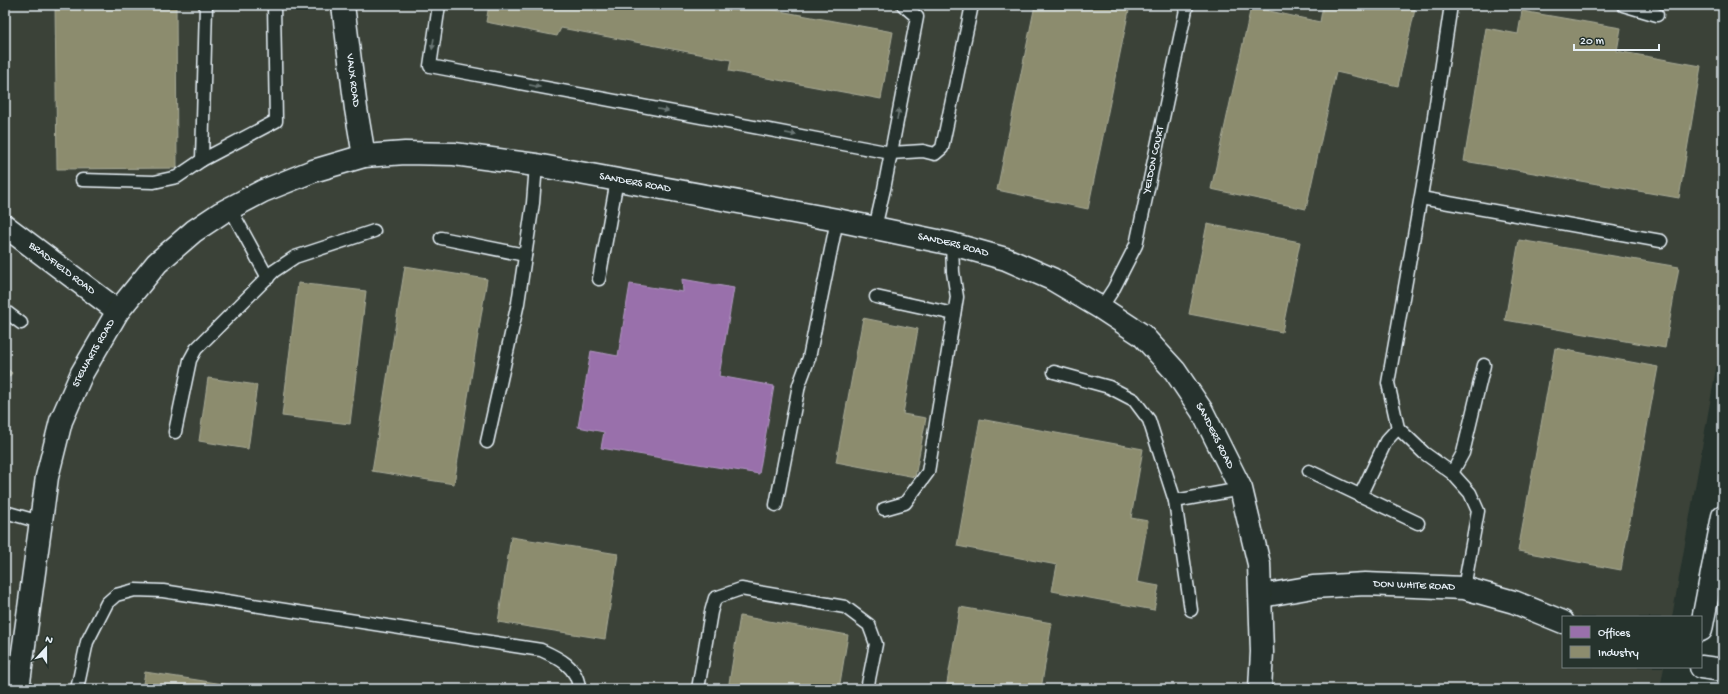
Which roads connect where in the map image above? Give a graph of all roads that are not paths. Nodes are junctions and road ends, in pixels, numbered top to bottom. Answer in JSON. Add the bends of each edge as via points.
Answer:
{"nodes":[{"id":1,"x":206,"y":5,"type":"edge"},
{"id":2,"x":274,"y":5,"type":"edge"},
{"id":3,"x":343,"y":5,"type":"edge"},
{"id":4,"x":439,"y":5,"type":"edge"},
{"id":5,"x":903,"y":5,"type":"edge"},
{"id":6,"x":972,"y":5,"type":"edge"},
{"id":7,"x":1187,"y":5,"type":"edge"},
{"id":8,"x":1451,"y":5,"type":"edge"},
{"id":9,"x":1623,"y":5,"type":"edge"},
{"id":10,"x":1657,"y":15,"type":"dead end"},
{"id":11,"x":891,"y":153,"type":"junction"},
{"id":12,"x":364,"y":156,"type":"junction"},
{"id":13,"x":202,"y":160,"type":"junction"},
{"id":14,"x":536,"y":165,"type":"junction"},
{"id":15,"x":82,"y":180,"type":"dead end"},
{"id":16,"x":617,"y":180,"type":"junction"},
{"id":17,"x":1420,"y":198,"type":"junction"},
{"id":18,"x":230,"y":208,"type":"junction"},
{"id":19,"x":837,"y":220,"type":"junction"},
{"id":20,"x":5,"y":226,"type":"edge"},
{"id":21,"x":875,"y":228,"type":"junction"},
{"id":22,"x":374,"y":231,"type":"dead end"},
{"id":23,"x":440,"y":238,"type":"dead end"},
{"id":24,"x":1661,"y":241,"type":"dead end"},
{"id":25,"x":952,"y":244,"type":"junction"},
{"id":26,"x":525,"y":255,"type":"junction"},
{"id":27,"x":268,"y":278,"type":"junction"},
{"id":28,"x":599,"y":279,"type":"dead end"},
{"id":29,"x":876,"y":297,"type":"dead end"},
{"id":30,"x":1101,"y":308,"type":"junction"},
{"id":31,"x":5,"y":311,"type":"edge"},
{"id":32,"x":118,"y":311,"type":"junction"},
{"id":33,"x":954,"y":314,"type":"junction"},
{"id":34,"x":21,"y":322,"type":"dead end"},
{"id":35,"x":1484,"y":365,"type":"dead end"},
{"id":36,"x":1054,"y":372,"type":"dead end"},
{"id":37,"x":1398,"y":428,"type":"junction"},
{"id":38,"x":175,"y":432,"type":"dead end"},
{"id":39,"x":487,"y":442,"type":"dead end"},
{"id":40,"x":1309,"y":472,"type":"dead end"},
{"id":41,"x":1452,"y":473,"type":"junction"},
{"id":42,"x":1241,"y":489,"type":"junction"},
{"id":43,"x":1360,"y":496,"type":"junction"},
{"id":44,"x":1175,"y":501,"type":"junction"},
{"id":45,"x":776,"y":505,"type":"dead end"},
{"id":46,"x":884,"y":509,"type":"dead end"},
{"id":47,"x":5,"y":512,"type":"edge"},
{"id":48,"x":1723,"y":516,"type":"edge"},
{"id":49,"x":40,"y":522,"type":"junction"},
{"id":50,"x":1418,"y":523,"type":"dead end"},
{"id":51,"x":1464,"y":588,"type":"junction"},
{"id":52,"x":1261,"y":596,"type":"junction"},
{"id":53,"x":1191,"y":610,"type":"dead end"},
{"id":54,"x":1562,"y":622,"type":"edge"},
{"id":55,"x":1702,"y":625,"type":"edge"},
{"id":56,"x":1702,"y":667,"type":"edge"},
{"id":57,"x":1723,"y":670,"type":"edge"},
{"id":58,"x":18,"y":689,"type":"edge"},
{"id":59,"x":77,"y":689,"type":"edge"},
{"id":60,"x":579,"y":689,"type":"edge"},
{"id":61,"x":698,"y":689,"type":"edge"},
{"id":62,"x":867,"y":689,"type":"edge"},
{"id":63,"x":1260,"y":689,"type":"edge"}],
"edges":[{"from":1,"to":13,"type":"lane"},
{"from":2,"to":13,"type":"lane","via":[[276,121]]},
{"from":3,"to":12,"type":"street","name":"VAUX ROAD"},
{"from":4,"to":11,"type":"lane","one_way":true,"via":[[430,66]]},
{"from":11,"to":5,"type":"lane","one_way":true,"via":[[917,17]]},
{"from":6,"to":11,"type":"lane","via":[[942,148],[935,154],[923,151]]},
{"from":7,"to":30,"type":"lane","name":"YELDON COURT","via":[[1136,244]]},
{"from":8,"to":17,"type":"lane"},
{"from":9,"to":10,"type":"lane"},
{"from":11,"to":21,"type":"lane"},
{"from":12,"to":14,"type":"street","name":"SANDERS ROAD","via":[[405,153],[454,154]]},
{"from":12,"to":18,"type":"street","name":"STEWARTS ROAD","via":[[313,171],[263,191]]},
{"from":13,"to":15,"type":"lane","via":[[177,177],[154,182]]},
{"from":14,"to":16,"type":"street","name":"SANDERS ROAD"},
{"from":14,"to":26,"type":"lane"},
{"from":16,"to":19,"type":"street","name":"SANDERS ROAD"},
{"from":16,"to":28,"type":"lane"},
{"from":17,"to":24,"type":"lane"},
{"from":17,"to":37,"type":"lane","via":[[1388,383]]},
{"from":18,"to":27,"type":"lane"},
{"from":18,"to":32,"type":"street","name":"STEWARTS ROAD","via":[[194,231],[157,263]]},
{"from":19,"to":21,"type":"street","name":"SANDERS ROAD"},
{"from":19,"to":45,"type":"lane","via":[[809,358],[799,385]]},
{"from":20,"to":32,"type":"street","name":"BRADFIELD ROAD"},
{"from":21,"to":25,"type":"street","name":"SANDERS ROAD"},
{"from":22,"to":27,"type":"lane","via":[[295,257]]},
{"from":23,"to":26,"type":"lane"},
{"from":25,"to":30,"type":"street","name":"SANDERS ROAD","via":[[1006,259],[1052,279]]},
{"from":25,"to":33,"type":"lane","via":[[957,297]]},
{"from":26,"to":39,"type":"lane","via":[[518,303]]},
{"from":27,"to":38,"type":"lane","via":[[196,349],[190,360]]},
{"from":29,"to":33,"type":"lane"},
{"from":30,"to":42,"type":"street","name":"SANDERS ROAD","via":[[1142,336],[1175,371],[1202,411]]},
{"from":31,"to":34,"type":"lane"},
{"from":32,"to":49,"type":"street","name":"STEWARTS ROAD","via":[[82,373],[61,421],[47,477]]},
{"from":33,"to":46,"type":"lane","via":[[928,472],[905,503]]},
{"from":35,"to":41,"type":"lane","via":[[1463,453]]},
{"from":36,"to":44,"type":"lane","via":[[1109,386],[1134,400],[1149,420]]},
{"from":37,"to":41,"type":"lane","via":[[1424,453]]},
{"from":37,"to":43,"type":"lane","via":[[1386,441]]},
{"from":40,"to":43,"type":"lane"},
{"from":41,"to":51,"type":"lane","via":[[1470,493],[1478,511]]},
{"from":42,"to":44,"type":"lane"},
{"from":42,"to":52,"type":"street","name":"SANDERS ROAD","via":[[1259,564]]},
{"from":43,"to":50,"type":"lane"},
{"from":44,"to":53,"type":"lane"},
{"from":47,"to":49,"type":"lane"},
{"from":48,"to":55,"type":"street"},
{"from":49,"to":58,"type":"street","name":"STEWARTS ROAD"},
{"from":51,"to":52,"type":"street","name":"DON WHITE ROAD","via":[[1365,584],[1313,587]]},
{"from":51,"to":54,"type":"street","name":"DON WHITE ROAD","via":[[1514,602]]},
{"from":52,"to":63,"type":"street","name":"SANDERS ROAD"},
{"from":56,"to":57,"type":"street"},
{"from":59,"to":60,"type":"lane","via":[[88,642],[107,603],[116,594],[135,590],[163,591],[541,650],[570,666]]},
{"from":61,"to":62,"type":"lane","via":[[715,598],[741,589],[845,608],[869,625],[876,644]]}]}
